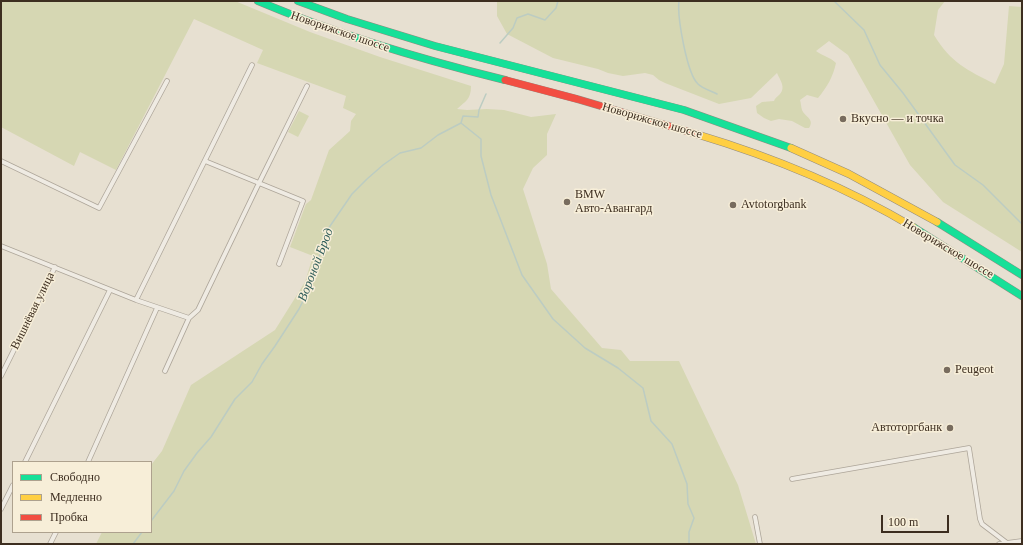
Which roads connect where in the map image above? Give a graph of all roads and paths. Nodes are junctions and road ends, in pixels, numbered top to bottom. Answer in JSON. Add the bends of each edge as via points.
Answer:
{"nodes":[{"id":1,"x":258,"y":1,"type":"edge"},
{"id":2,"x":298,"y":1,"type":"edge"},
{"id":3,"x":252,"y":65,"type":"dead end"},
{"id":4,"x":167,"y":81,"type":"dead end"},
{"id":5,"x":307,"y":86,"type":"dead end"},
{"id":6,"x":1,"y":161,"type":"edge"},
{"id":7,"x":205,"y":161,"type":"junction"},
{"id":8,"x":259,"y":183,"type":"junction"},
{"id":9,"x":1,"y":246,"type":"edge"},
{"id":10,"x":279,"y":264,"type":"dead end"},
{"id":11,"x":55,"y":267,"type":"junction"},
{"id":12,"x":1022,"y":275,"type":"edge"},
{"id":13,"x":110,"y":290,"type":"junction"},
{"id":14,"x":1022,"y":296,"type":"edge"},
{"id":15,"x":136,"y":300,"type":"junction"},
{"id":16,"x":158,"y":308,"type":"junction"},
{"id":17,"x":189,"y":318,"type":"junction"},
{"id":18,"x":165,"y":370,"type":"dead end"},
{"id":19,"x":1,"y":376,"type":"edge"},
{"id":20,"x":25,"y":461,"type":"edge"},
{"id":21,"x":88,"y":461,"type":"edge"},
{"id":22,"x":792,"y":479,"type":"dead end"},
{"id":23,"x":12,"y":487,"type":"edge"},
{"id":24,"x":1,"y":509,"type":"edge"},
{"id":25,"x":755,"y":517,"type":"dead end"},
{"id":26,"x":56,"y":533,"type":"edge"},
{"id":27,"x":1022,"y":541,"type":"edge"},
{"id":28,"x":1007,"y":543,"type":"junction"},
{"id":29,"x":1013,"y":543,"type":"edge"},
{"id":30,"x":50,"y":544,"type":"edge"},
{"id":31,"x":760,"y":544,"type":"edge"},
{"id":32,"x":999,"y":544,"type":"edge"}],
"edges":[{"from":1,"to":14,"type":"highway","name":"Новорижское шоссе","via":[[390,50],[638,117],[775,159],[881,209]]},
{"from":2,"to":12,"type":"highway","name":"Новорижское шоссе","via":[[435,46],[684,110],[782,144],[886,193],[943,225]]},
{"from":3,"to":7,"type":"street"},
{"from":4,"to":6,"type":"street","via":[[98,208]]},
{"from":5,"to":8,"type":"street"},
{"from":7,"to":8,"type":"street"},
{"from":7,"to":15,"type":"street"},
{"from":8,"to":10,"type":"street","via":[[303,201]]},
{"from":8,"to":17,"type":"street","via":[[198,310]]},
{"from":9,"to":11,"type":"street"},
{"from":11,"to":13,"type":"street"},
{"from":11,"to":19,"type":"street","name":"Вишнёвая улица"},
{"from":13,"to":15,"type":"street"},
{"from":13,"to":20,"type":"street"},
{"from":15,"to":16,"type":"street"},
{"from":16,"to":17,"type":"street"},
{"from":16,"to":21,"type":"street"},
{"from":17,"to":18,"type":"street"},
{"from":22,"to":28,"type":"street","via":[[969,448],[982,524]]},
{"from":23,"to":24,"type":"street"},
{"from":25,"to":31,"type":"street"},
{"from":26,"to":30,"type":"street"},
{"from":27,"to":29,"type":"street"},
{"from":28,"to":29,"type":"street"},
{"from":28,"to":32,"type":"street"}]}
